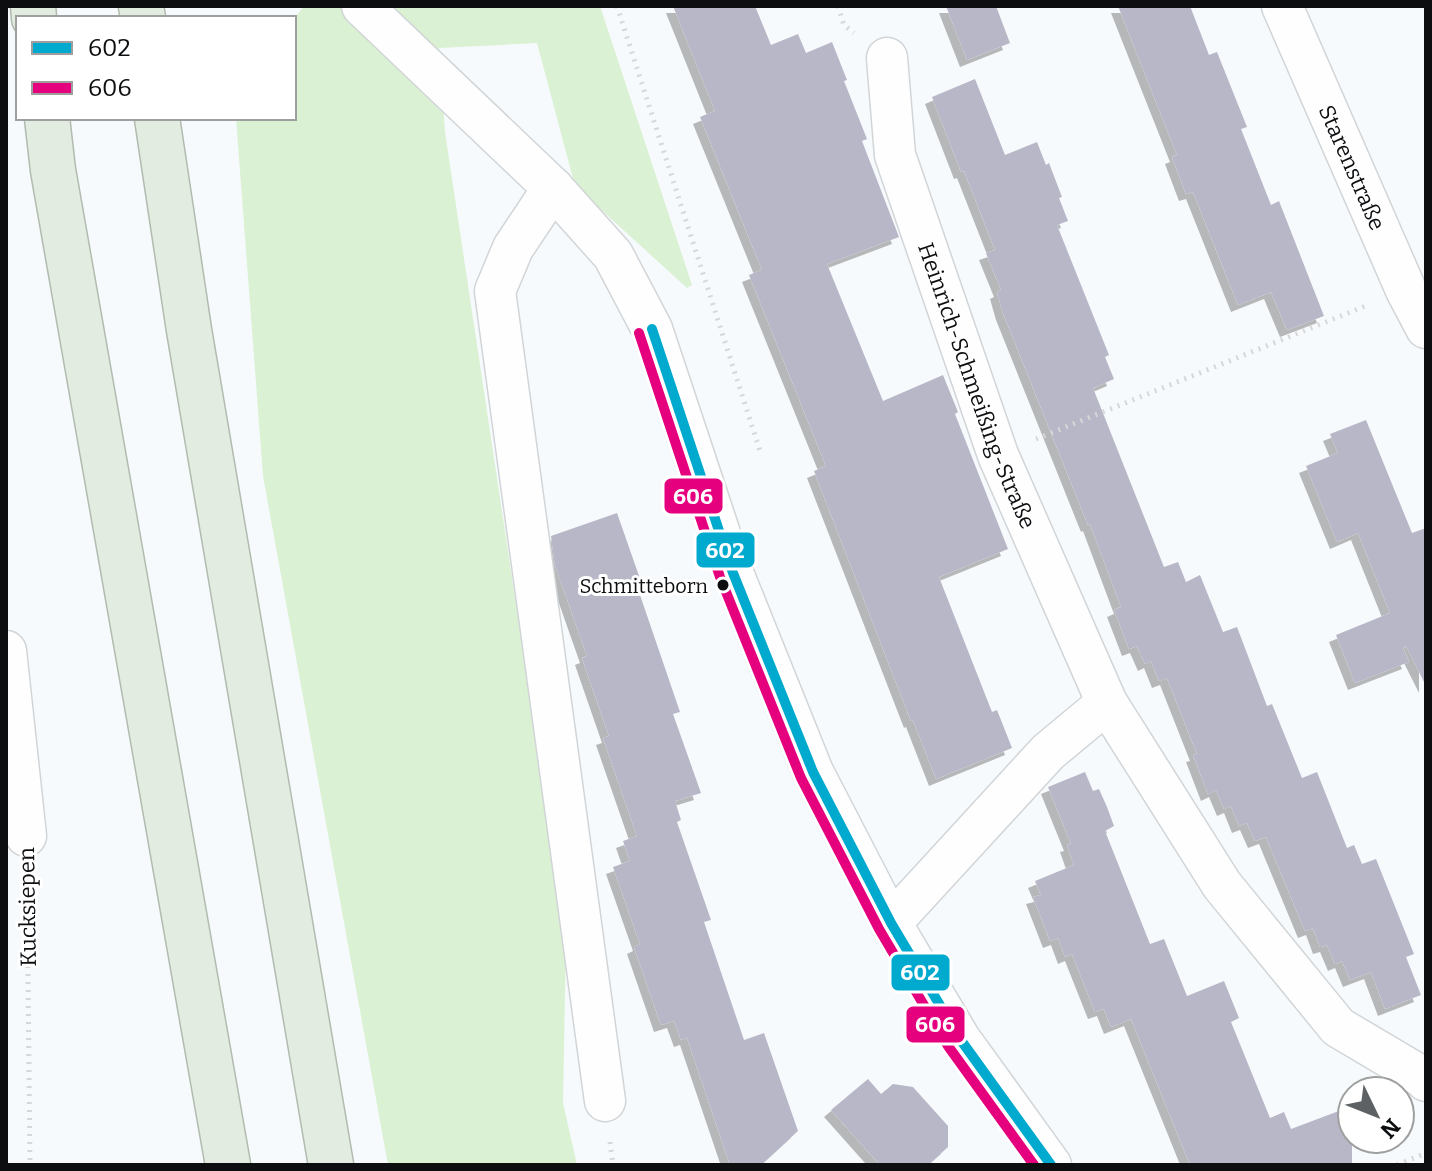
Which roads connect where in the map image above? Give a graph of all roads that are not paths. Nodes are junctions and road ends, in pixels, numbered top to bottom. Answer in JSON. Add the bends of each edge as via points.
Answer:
{"nodes":[{"id":1,"x":362,"y":6,"type":"edge"},
{"id":2,"x":1282,"y":6,"type":"edge"},
{"id":3,"x":887,"y":58,"type":"dead end"},
{"id":4,"x":47,"y":120,"type":"edge"},
{"id":5,"x":157,"y":120,"type":"edge"},
{"id":6,"x":553,"y":188,"type":"junction"},
{"id":7,"x":1426,"y":328,"type":"edge"},
{"id":8,"x":6,"y":651,"type":"edge"},
{"id":9,"x":1107,"y":703,"type":"junction"},
{"id":10,"x":26,"y":836,"type":"road end"},
{"id":11,"x":891,"y":923,"type":"junction"},
{"id":12,"x":1426,"y":1081,"type":"edge"},
{"id":13,"x":605,"y":1101,"type":"dead end"},
{"id":14,"x":228,"y":1165,"type":"edge"},
{"id":15,"x":331,"y":1165,"type":"edge"},
{"id":16,"x":1051,"y":1165,"type":"edge"}],
"edges":[{"from":1,"to":6,"type":"street"},
{"from":2,"to":7,"type":"street","name":"Starenstraße"},
{"from":3,"to":9,"type":"street","name":"Heinrich-Schmeißing-Straße","via":[[895,155],[998,455]]},
{"from":4,"to":14,"type":"highway"},
{"from":5,"to":15,"type":"highway"},
{"from":6,"to":11,"type":"street","via":[[613,255],[652,329],[739,587],[813,772]]},
{"from":6,"to":13,"type":"street","via":[[513,248],[495,291]]},
{"from":8,"to":10,"type":"street","name":"Kucksiepen"},
{"from":9,"to":11,"type":"street","via":[[1048,752]]},
{"from":9,"to":12,"type":"street","name":"Heinrich-Schmeißing-Straße","via":[[1222,885],[1338,1027]]},
{"from":11,"to":16,"type":"street","via":[[960,1039]]}]}
